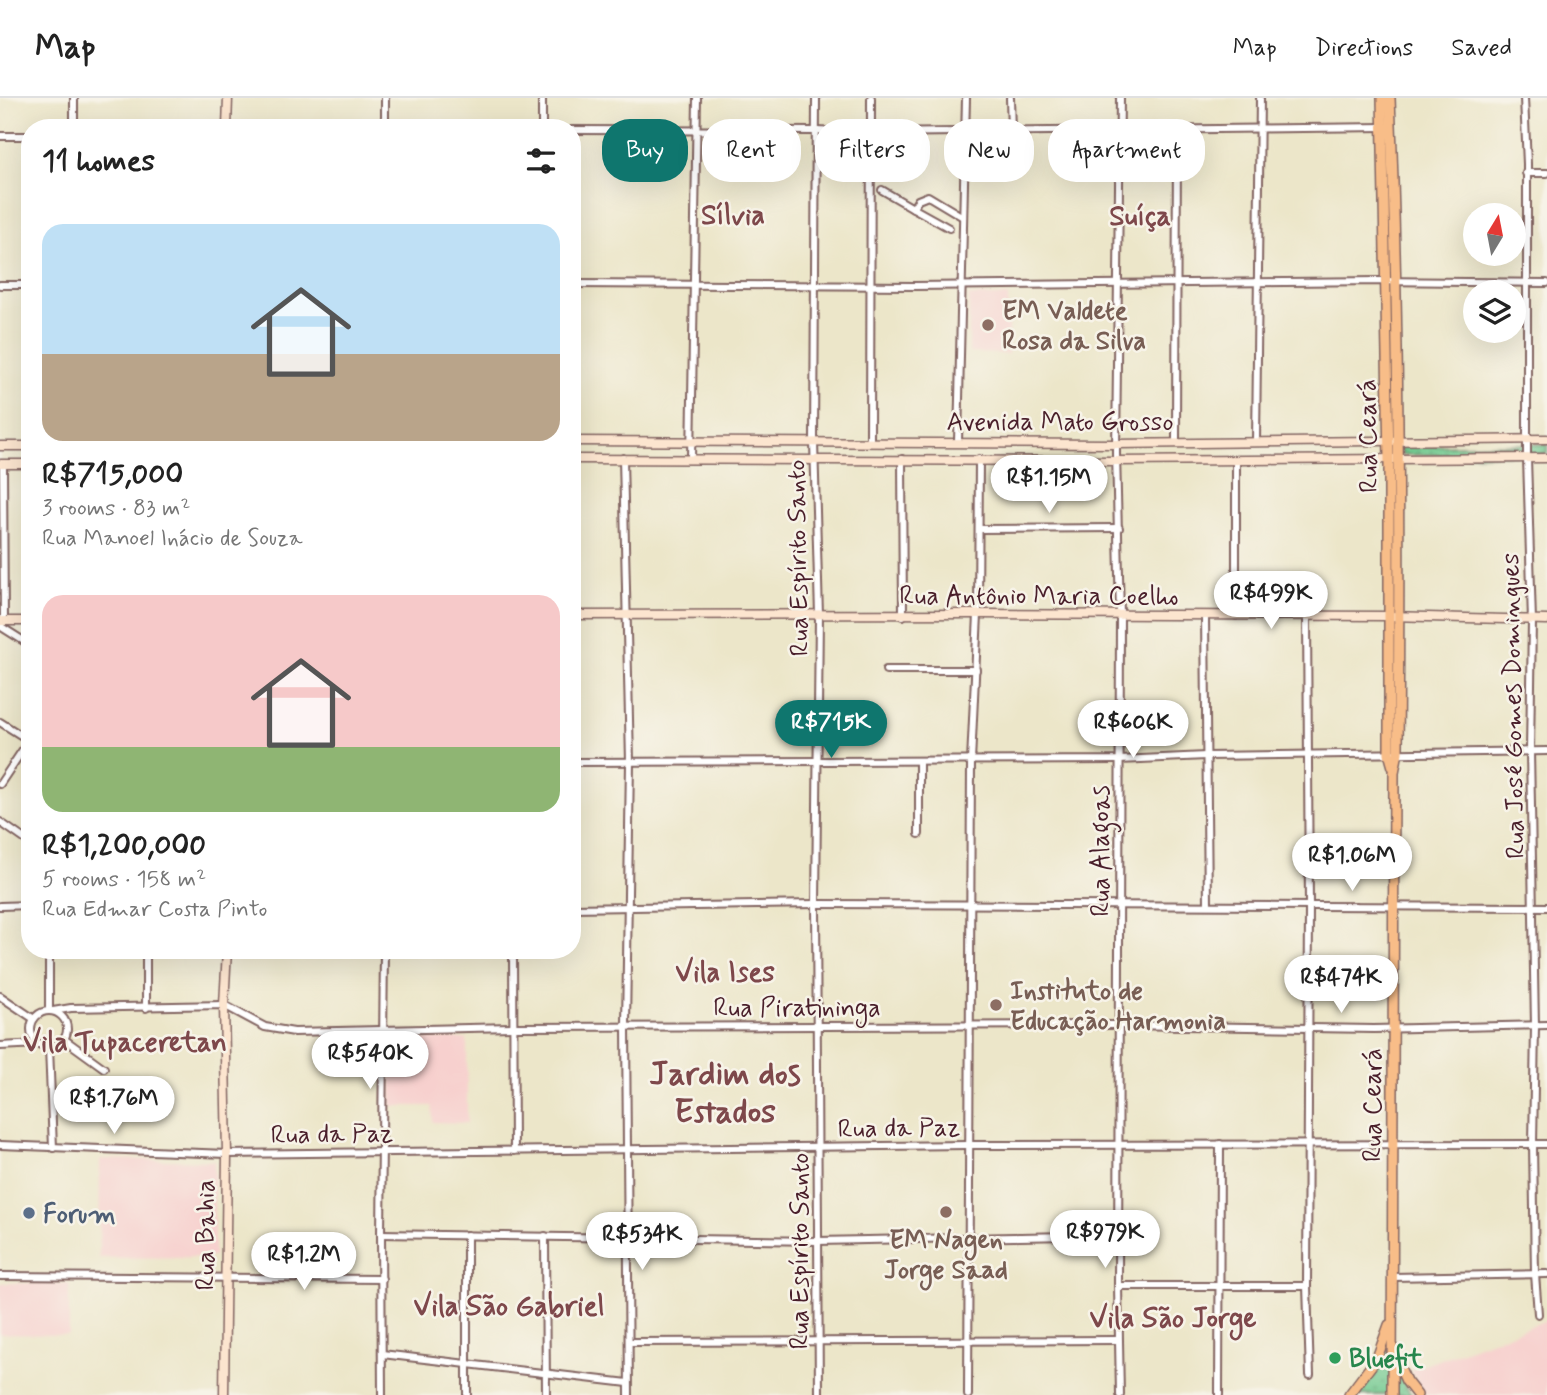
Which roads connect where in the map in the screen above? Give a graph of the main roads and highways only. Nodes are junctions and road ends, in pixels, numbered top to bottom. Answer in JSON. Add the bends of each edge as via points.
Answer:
{"nodes":[{"id":1,"x":228,"y":98,"type":"edge"},
{"id":2,"x":1382,"y":98,"type":"edge"},
{"id":3,"x":1391,"y":98,"type":"edge"},
{"id":4,"x":227,"y":119,"type":"edge"},
{"id":5,"x":1387,"y":127,"type":"junction"},
{"id":6,"x":1547,"y":439,"type":"edge"},
{"id":7,"x":581,"y":441,"type":"edge"},
{"id":8,"x":1393,"y":441,"type":"junction"},
{"id":9,"x":962,"y":442,"type":"junction"},
{"id":10,"x":989,"y":442,"type":"junction"},
{"id":11,"x":1176,"y":443,"type":"junction"},
{"id":12,"x":1354,"y":443,"type":"junction"},
{"id":13,"x":0,"y":446,"type":"edge"},
{"id":14,"x":21,"y":446,"type":"edge"},
{"id":15,"x":1547,"y":457,"type":"edge"},
{"id":16,"x":581,"y":459,"type":"edge"},
{"id":17,"x":968,"y":459,"type":"junction"},
{"id":18,"x":979,"y":459,"type":"junction"},
{"id":19,"x":1339,"y":459,"type":"junction"},
{"id":20,"x":1394,"y":459,"type":"junction"},
{"id":21,"x":1181,"y":460,"type":"junction"},
{"id":22,"x":2,"y":464,"type":"edge"},
{"id":23,"x":21,"y":464,"type":"edge"},
{"id":24,"x":581,"y":615,"type":"edge"},
{"id":25,"x":1394,"y":616,"type":"junction"},
{"id":26,"x":1547,"y":620,"type":"edge"},
{"id":27,"x":21,"y":622,"type":"edge"},
{"id":28,"x":1,"y":623,"type":"edge"},
{"id":29,"x":227,"y":959,"type":"edge"},
{"id":30,"x":1391,"y":1316,"type":"junction"},
{"id":31,"x":1392,"y":1350,"type":"junction"},
{"id":32,"x":224,"y":1395,"type":"edge"},
{"id":33,"x":1349,"y":1395,"type":"edge"},
{"id":34,"x":1392,"y":1395,"type":"edge"},
{"id":35,"x":1417,"y":1395,"type":"edge"}],
"edges":[{"from":1,"to":4,"type":"main road"},
{"from":2,"to":5,"type":"main road","name":"Rua Ceará"},
{"from":3,"to":5,"type":"main road","name":"Rua Ceará"},
{"from":5,"to":8,"type":"main road","name":"Rua Ceará"},
{"from":6,"to":8,"type":"main road","name":"Avenida Mato Grosso"},
{"from":7,"to":9,"type":"main road","name":"Avenida Mato Grosso"},
{"from":8,"to":12,"type":"main road","name":"Avenida Mato Grosso"},
{"from":8,"to":20,"type":"main road","name":"Rua Ceará"},
{"from":9,"to":10,"type":"main road","name":"Avenida Mato Grosso"},
{"from":9,"to":17,"type":"main road"},
{"from":10,"to":11,"type":"main road","name":"Avenida Mato Grosso"},
{"from":10,"to":18,"type":"main road"},
{"from":11,"to":12,"type":"main road","name":"Avenida Mato Grosso"},
{"from":11,"to":21,"type":"main road"},
{"from":12,"to":19,"type":"main road","via":[[1351,453]]},
{"from":13,"to":14,"type":"main road"},
{"from":15,"to":20,"type":"main road","name":"Avenida Mato Grosso"},
{"from":16,"to":17,"type":"main road","name":"Avenida Mato Grosso"},
{"from":17,"to":18,"type":"main road","name":"Avenida Mato Grosso"},
{"from":18,"to":21,"type":"main road","name":"Avenida Mato Grosso"},
{"from":19,"to":20,"type":"main road","name":"Avenida Mato Grosso"},
{"from":19,"to":21,"type":"main road","name":"Avenida Mato Grosso"},
{"from":20,"to":25,"type":"main road","name":"Rua Ceará"},
{"from":22,"to":23,"type":"main road"},
{"from":24,"to":25,"type":"main road","name":"Rua Antônio Maria Coelho"},
{"from":25,"to":26,"type":"main road","name":"Rua Antônio Maria Coelho"},
{"from":25,"to":30,"type":"main road","name":"Rua Ceará"},
{"from":27,"to":28,"type":"main road"},
{"from":29,"to":32,"type":"main road","name":"Rua Bahia"},
{"from":30,"to":31,"type":"main road","name":"Rua Ceará"},
{"from":30,"to":33,"type":"main road","via":[[1377,1358]]},
{"from":31,"to":34,"type":"main road","name":"Rua Ceará"},
{"from":31,"to":35,"type":"main road"}]}
